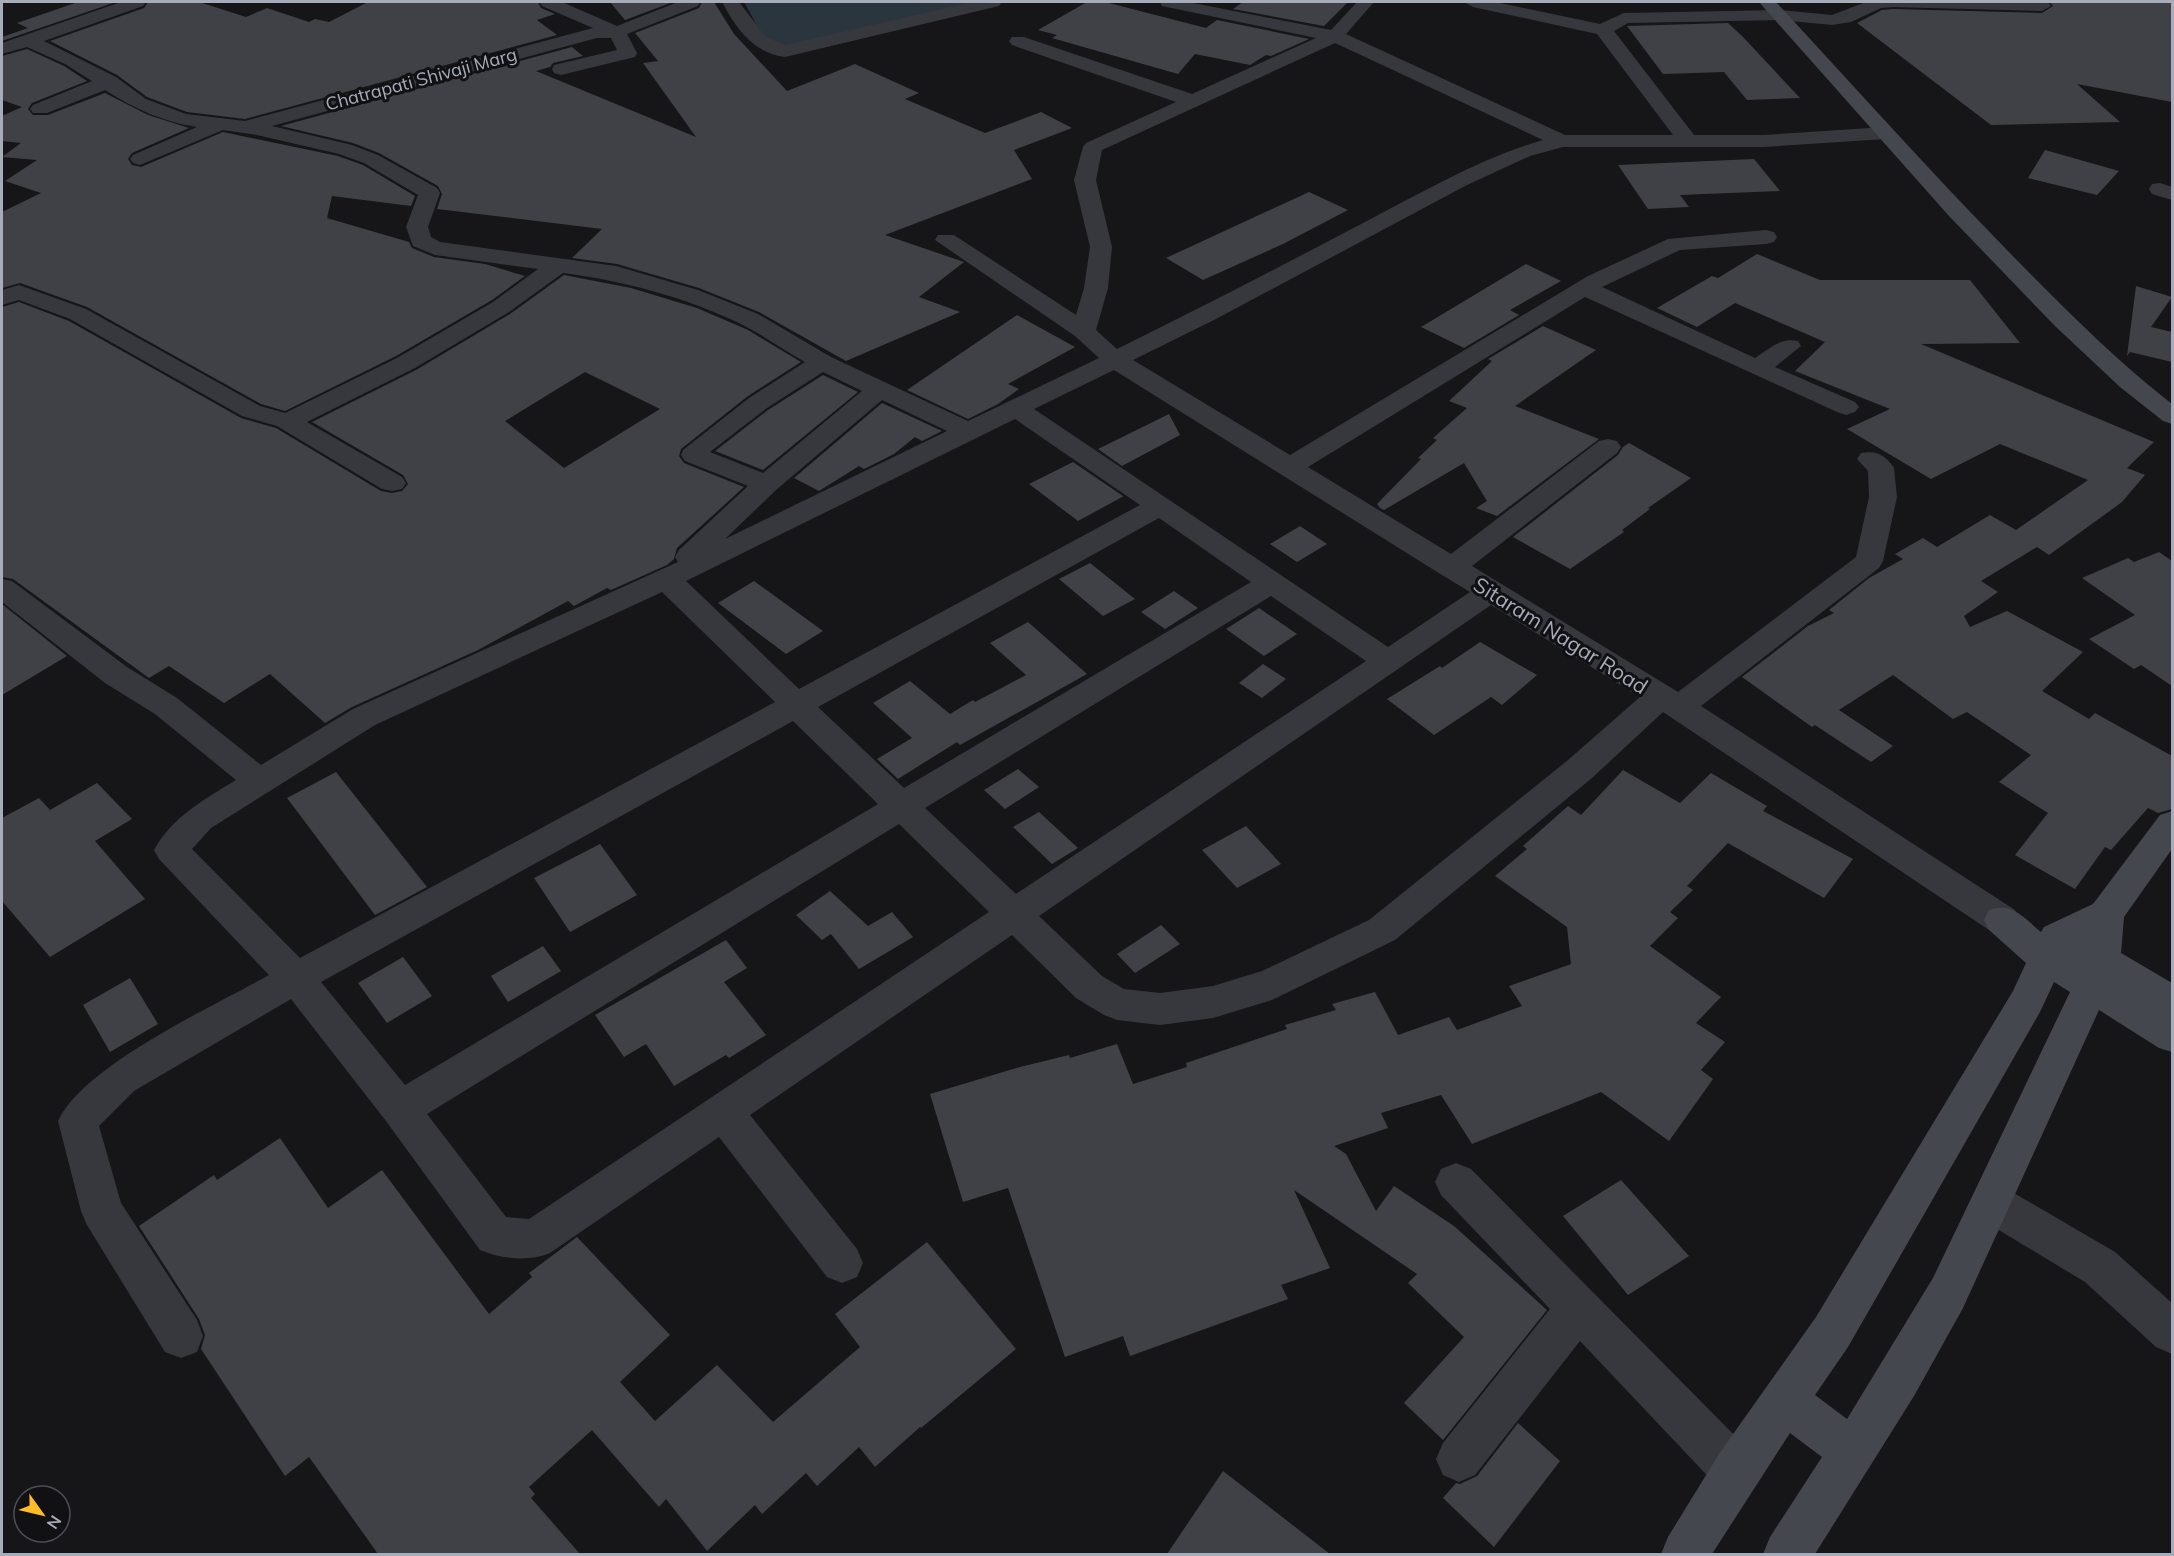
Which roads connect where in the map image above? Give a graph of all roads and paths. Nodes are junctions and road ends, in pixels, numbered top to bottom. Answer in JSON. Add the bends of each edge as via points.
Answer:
{"nodes":[{"id":1,"x":137,"y":2,"type":"edge"},
{"id":2,"x":548,"y":2,"type":"edge"},
{"id":3,"x":692,"y":2,"type":"edge"},
{"id":4,"x":730,"y":2,"type":"edge"},
{"id":5,"x":993,"y":2,"type":"edge"},
{"id":6,"x":1168,"y":2,"type":"edge"},
{"id":7,"x":1366,"y":2,"type":"edge"},
{"id":8,"x":1473,"y":2,"type":"edge"},
{"id":9,"x":1882,"y":2,"type":"edge"},
{"id":10,"x":1896,"y":2,"type":"edge"},
{"id":11,"x":2042,"y":6,"type":"dead end"},
{"id":12,"x":1774,"y":8,"type":"edge"},
{"id":13,"x":1602,"y":30,"type":"junction"},
{"id":14,"x":617,"y":32,"type":"junction"},
{"id":15,"x":1335,"y":36,"type":"junction"},
{"id":16,"x":27,"y":40,"type":"junction"},
{"id":17,"x":1018,"y":41,"type":"dead end"},
{"id":18,"x":2,"y":49,"type":"edge"},
{"id":19,"x":561,"y":69,"type":"dead end"},
{"id":20,"x":109,"y":81,"type":"junction"},
{"id":21,"x":1192,"y":101,"type":"junction"},
{"id":22,"x":40,"y":109,"type":"dead end"},
{"id":23,"x":220,"y":124,"type":"junction"},
{"id":24,"x":247,"y":127,"type":"junction"},
{"id":25,"x":1885,"y":133,"type":"junction"},
{"id":26,"x":1562,"y":141,"type":"junction"},
{"id":27,"x":1689,"y":142,"type":"junction"},
{"id":28,"x":140,"y":159,"type":"dead end"},
{"id":29,"x":1766,"y":237,"type":"dead end"},
{"id":30,"x":946,"y":240,"type":"dead end"},
{"id":31,"x":559,"y":265,"type":"junction"},
{"id":32,"x":1586,"y":289,"type":"junction"},
{"id":33,"x":2,"y":298,"type":"edge"},
{"id":34,"x":1084,"y":331,"type":"junction"},
{"id":35,"x":1789,"y":346,"type":"dead end"},
{"id":36,"x":1114,"y":359,"type":"junction"},
{"id":37,"x":822,"y":362,"type":"junction"},
{"id":38,"x":1757,"y":368,"type":"junction"},
{"id":39,"x":881,"y":388,"type":"junction"},
{"id":40,"x":1016,"y":408,"type":"junction"},
{"id":41,"x":1846,"y":408,"type":"dead end"},
{"id":42,"x":2172,"y":416,"type":"edge"},
{"id":43,"x":286,"y":421,"type":"junction"},
{"id":44,"x":966,"y":430,"type":"junction"},
{"id":45,"x":1608,"y":447,"type":"dead end"},
{"id":46,"x":1870,"y":459,"type":"dead end"},
{"id":47,"x":1289,"y":467,"type":"junction"},
{"id":48,"x":392,"y":483,"type":"dead end"},
{"id":49,"x":765,"y":484,"type":"junction"},
{"id":50,"x":1160,"y":506,"type":"junction"},
{"id":51,"x":1452,"y":568,"type":"junction"},
{"id":52,"x":666,"y":579,"type":"junction"},
{"id":53,"x":1272,"y":582,"type":"junction"},
{"id":54,"x":2,"y":588,"type":"edge"},
{"id":55,"x":1490,"y":592,"type":"junction"},
{"id":56,"x":1387,"y":661,"type":"junction"},
{"id":57,"x":1670,"y":702,"type":"junction"},
{"id":58,"x":797,"y":705,"type":"junction"},
{"id":59,"x":260,"y":782,"type":"junction"},
{"id":60,"x":900,"y":806,"type":"junction"},
{"id":61,"x":2172,"y":824,"type":"edge"},
{"id":62,"x":1012,"y":914,"type":"junction"},
{"id":63,"x":2106,"y":914,"type":"junction"},
{"id":64,"x":2052,"y":948,"type":"junction"},
{"id":65,"x":2097,"y":972,"type":"junction"},
{"id":66,"x":296,"y":978,"type":"junction"},
{"id":67,"x":2172,"y":1001,"type":"edge"},
{"id":68,"x":2172,"y":1036,"type":"edge"},
{"id":69,"x":400,"y":1109,"type":"junction"},
{"id":70,"x":722,"y":1110,"type":"junction"},
{"id":71,"x":1456,"y":1182,"type":"dead end"},
{"id":72,"x":1992,"y":1203,"type":"junction"},
{"id":73,"x":842,"y":1263,"type":"dead end"},
{"id":74,"x":1578,"y":1308,"type":"junction"},
{"id":75,"x":2172,"y":1332,"type":"edge"},
{"id":76,"x":181,"y":1336,"type":"dead end"},
{"id":77,"x":1785,"y":1400,"type":"junction"},
{"id":78,"x":1852,"y":1452,"type":"junction"},
{"id":79,"x":1459,"y":1459,"type":"dead end"},
{"id":80,"x":1736,"y":1471,"type":"junction"},
{"id":81,"x":1685,"y":1554,"type":"edge"},
{"id":82,"x":1787,"y":1554,"type":"edge"}],
"edges":[{"from":1,"to":16,"type":"street"},
{"from":2,"to":14,"type":"street"},
{"from":3,"to":14,"type":"street"},
{"from":4,"to":5,"type":"street","via":[[759,43],[771,51],[785,51]]},
{"from":6,"to":15,"type":"street"},
{"from":7,"to":15,"type":"street"},
{"from":8,"to":13,"type":"street"},
{"from":9,"to":12,"type":"street","via":[[1832,20]]},
{"from":10,"to":11,"type":"street"},
{"from":12,"to":13,"type":"street","via":[[1624,18]]},
{"from":12,"to":25,"type":"street"},
{"from":13,"to":27,"type":"street"},
{"from":14,"to":19,"type":"street","via":[[628,53]]},
{"from":14,"to":24,"type":"street","name":"Chatrapati Shivaji Marg","via":[[596,33]]},
{"from":15,"to":21,"type":"street"},
{"from":15,"to":26,"type":"street"},
{"from":16,"to":18,"type":"street"},
{"from":16,"to":20,"type":"street"},
{"from":17,"to":21,"type":"street"},
{"from":20,"to":22,"type":"street"},
{"from":20,"to":23,"type":"street","via":[[139,103],[182,119]]},
{"from":21,"to":34,"type":"street","via":[[1093,147],[1085,180],[1101,247],[1096,288]]},
{"from":23,"to":24,"type":"street"},
{"from":23,"to":28,"type":"street"},
{"from":24,"to":31,"type":"street","via":[[345,149],[371,159],[429,193],[417,227],[421,241],[435,248]]},
{"from":25,"to":27,"type":"street"},
{"from":25,"to":42,"type":"street","via":[[2063,321]]},
{"from":26,"to":27,"type":"street"},
{"from":26,"to":36,"type":"street","via":[[1523,152],[1458,182]]},
{"from":29,"to":32,"type":"street","via":[[1676,244]]},
{"from":30,"to":34,"type":"street","name":"Sitaram Nagar Road"},
{"from":31,"to":37,"type":"street","via":[[616,273],[690,295],[750,319]]},
{"from":31,"to":43,"type":"street","via":[[501,307],[406,363]]},
{"from":32,"to":38,"type":"street"},
{"from":32,"to":47,"type":"street"},
{"from":33,"to":43,"type":"street","via":[[19,292],[78,314],[251,411]]},
{"from":34,"to":36,"type":"street","name":"Sitaram Nagar Road"},
{"from":35,"to":38,"type":"street"},
{"from":36,"to":40,"type":"street"},
{"from":36,"to":47,"type":"street","name":"Sitaram Nagar Road"},
{"from":37,"to":39,"type":"street"},
{"from":37,"to":49,"type":"street","via":[[758,403],[696,450],[694,455]]},
{"from":38,"to":41,"type":"street"},
{"from":39,"to":44,"type":"street"},
{"from":39,"to":49,"type":"street"},
{"from":40,"to":44,"type":"street"},
{"from":40,"to":50,"type":"street"},
{"from":43,"to":48,"type":"street"},
{"from":44,"to":52,"type":"street"},
{"from":45,"to":51,"type":"street"},
{"from":46,"to":57,"type":"street","via":[[1881,468],[1883,497],[1869,561]]},
{"from":47,"to":51,"type":"street","name":"Sitaram Nagar Road"},
{"from":49,"to":52,"type":"street"},
{"from":50,"to":53,"type":"street"},
{"from":50,"to":58,"type":"street"},
{"from":51,"to":55,"type":"street","name":"Sitaram Nagar Road"},
{"from":52,"to":58,"type":"street"},
{"from":52,"to":59,"type":"street","via":[[364,717]]},
{"from":53,"to":56,"type":"street"},
{"from":53,"to":60,"type":"street"},
{"from":54,"to":59,"type":"street","via":[[116,675],[166,706]]},
{"from":55,"to":56,"type":"street"},
{"from":55,"to":57,"type":"street","name":"Sitaram Nagar Road"},
{"from":56,"to":62,"type":"street"},
{"from":57,"to":62,"type":"street","via":[[1580,769],[1382,930],[1272,984],[1213,1002],[1160,1009],[1117,1004],[1089,987]]},
{"from":57,"to":64,"type":"street","name":"Sitaram Nagar Road","via":[[2002,920]]},
{"from":58,"to":60,"type":"street"},
{"from":58,"to":66,"type":"street"},
{"from":59,"to":66,"type":"street","via":[[199,819],[171,850]]},
{"from":60,"to":62,"type":"street"},
{"from":60,"to":69,"type":"street"},
{"from":61,"to":63,"type":"street"},
{"from":62,"to":70,"type":"street"},
{"from":63,"to":64,"type":"street"},
{"from":63,"to":65,"type":"street"},
{"from":64,"to":65,"type":"street"},
{"from":64,"to":77,"type":"street","via":[[2027,1001],[1871,1268]]},
{"from":65,"to":67,"type":"street"},
{"from":65,"to":68,"type":"street"},
{"from":65,"to":72,"type":"street"},
{"from":66,"to":69,"type":"street"},
{"from":66,"to":76,"type":"street","via":[[120,1078],[78,1121],[102,1211]]},
{"from":69,"to":70,"type":"street","via":[[495,1236],[514,1239],[535,1239]]},
{"from":70,"to":73,"type":"street"},
{"from":71,"to":74,"type":"street"},
{"from":72,"to":75,"type":"street","via":[[2100,1267]]},
{"from":72,"to":78,"type":"street","via":[[1948,1293]]},
{"from":74,"to":79,"type":"street"},
{"from":74,"to":80,"type":"street"},
{"from":77,"to":78,"type":"street"},
{"from":77,"to":80,"type":"street"},
{"from":78,"to":82,"type":"street"},
{"from":80,"to":81,"type":"street"}]}
